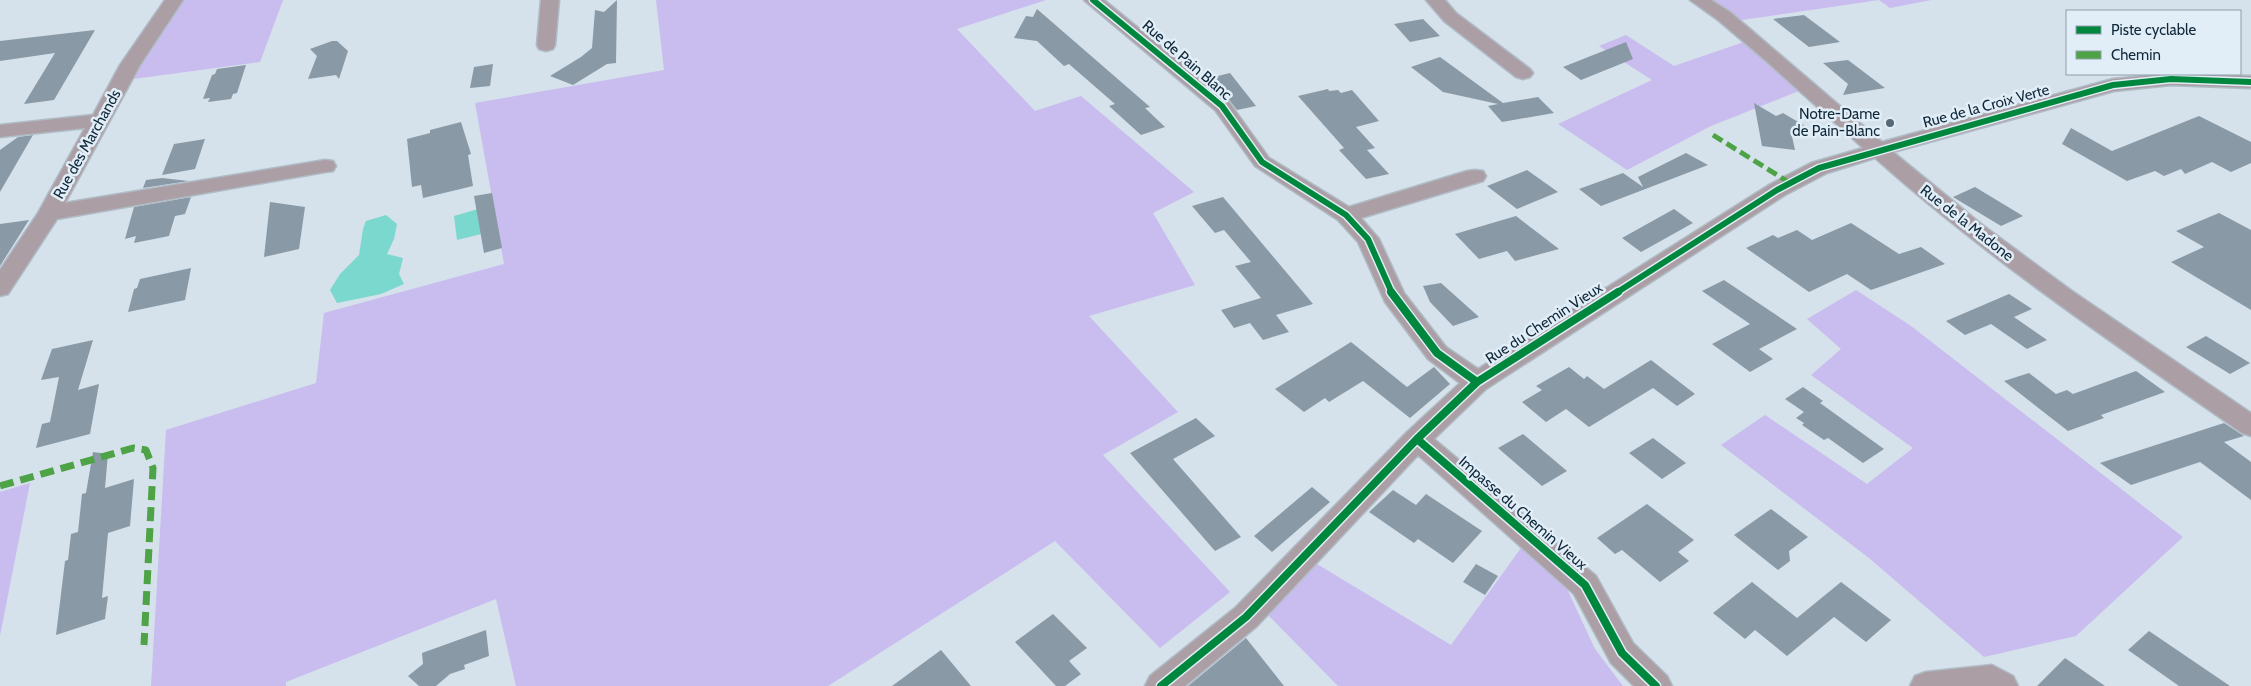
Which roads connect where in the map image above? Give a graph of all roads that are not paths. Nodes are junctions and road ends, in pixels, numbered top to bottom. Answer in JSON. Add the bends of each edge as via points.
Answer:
{"nodes":[{"id":1,"x":174,"y":0,"type":"edge"},
{"id":2,"x":550,"y":0,"type":"edge"},
{"id":3,"x":1093,"y":0,"type":"edge"},
{"id":4,"x":1434,"y":0,"type":"edge"},
{"id":5,"x":1699,"y":0,"type":"edge"},
{"id":6,"x":546,"y":46,"type":"dead end"},
{"id":7,"x":1523,"y":73,"type":"dead end"},
{"id":8,"x":2251,"y":82,"type":"edge"},
{"id":9,"x":99,"y":120,"type":"junction"},
{"id":10,"x":0,"y":130,"type":"edge"},
{"id":11,"x":1878,"y":150,"type":"junction"},
{"id":12,"x":325,"y":166,"type":"dead end"},
{"id":13,"x":1475,"y":176,"type":"dead end"},
{"id":14,"x":49,"y":213,"type":"junction"},
{"id":15,"x":1346,"y":215,"type":"junction"},
{"id":16,"x":0,"y":288,"type":"edge"},
{"id":17,"x":1477,"y":382,"type":"junction"},
{"id":18,"x":2246,"y":416,"type":"edge"},
{"id":19,"x":1417,"y":439,"type":"junction"},
{"id":20,"x":1161,"y":686,"type":"edge"},
{"id":21,"x":1656,"y":686,"type":"edge"},
{"id":22,"x":1926,"y":686,"type":"edge"},
{"id":23,"x":2002,"y":686,"type":"edge"}],
"edges":[{"from":1,"to":9,"type":"street","name":"Rue des Marchands","via":[[130,65]]},
{"from":2,"to":6,"type":"street"},
{"from":3,"to":15,"type":"street","name":"Rue de Pain Blanc","via":[[1222,106],[1262,162]]},
{"from":4,"to":7,"type":"street"},
{"from":5,"to":11,"type":"street","name":"Rue de la Madone","via":[[1724,16],[1772,56]]},
{"from":8,"to":11,"type":"street","name":"Rue de la Croix Verte","via":[[2171,79],[2113,85]]},
{"from":9,"to":10,"type":"street"},
{"from":9,"to":14,"type":"street","name":"Rue des Marchands"},
{"from":11,"to":17,"type":"street","name":"Rue du Chemin Vieux","via":[[1820,168],[1778,190]]},
{"from":11,"to":18,"type":"street","name":"Rue de la Madone","via":[[1973,229],[2057,292]]},
{"from":12,"to":14,"type":"street"},
{"from":13,"to":15,"type":"street"},
{"from":14,"to":16,"type":"street","name":"Rue des Marchands"},
{"from":15,"to":17,"type":"street","name":"Rue de Pain Blanc","via":[[1368,239],[1393,296],[1437,352]]},
{"from":17,"to":19,"type":"street","name":"Rue du Chemin Vieux"},
{"from":19,"to":20,"type":"street","name":"Rue du Chemin Vieux","via":[[1246,618]]},
{"from":19,"to":21,"type":"street","name":"Impasse du Chemin Vieux","via":[[1585,585],[1622,653]]},
{"from":22,"to":23,"type":"street","via":[[1992,679]]}]}
